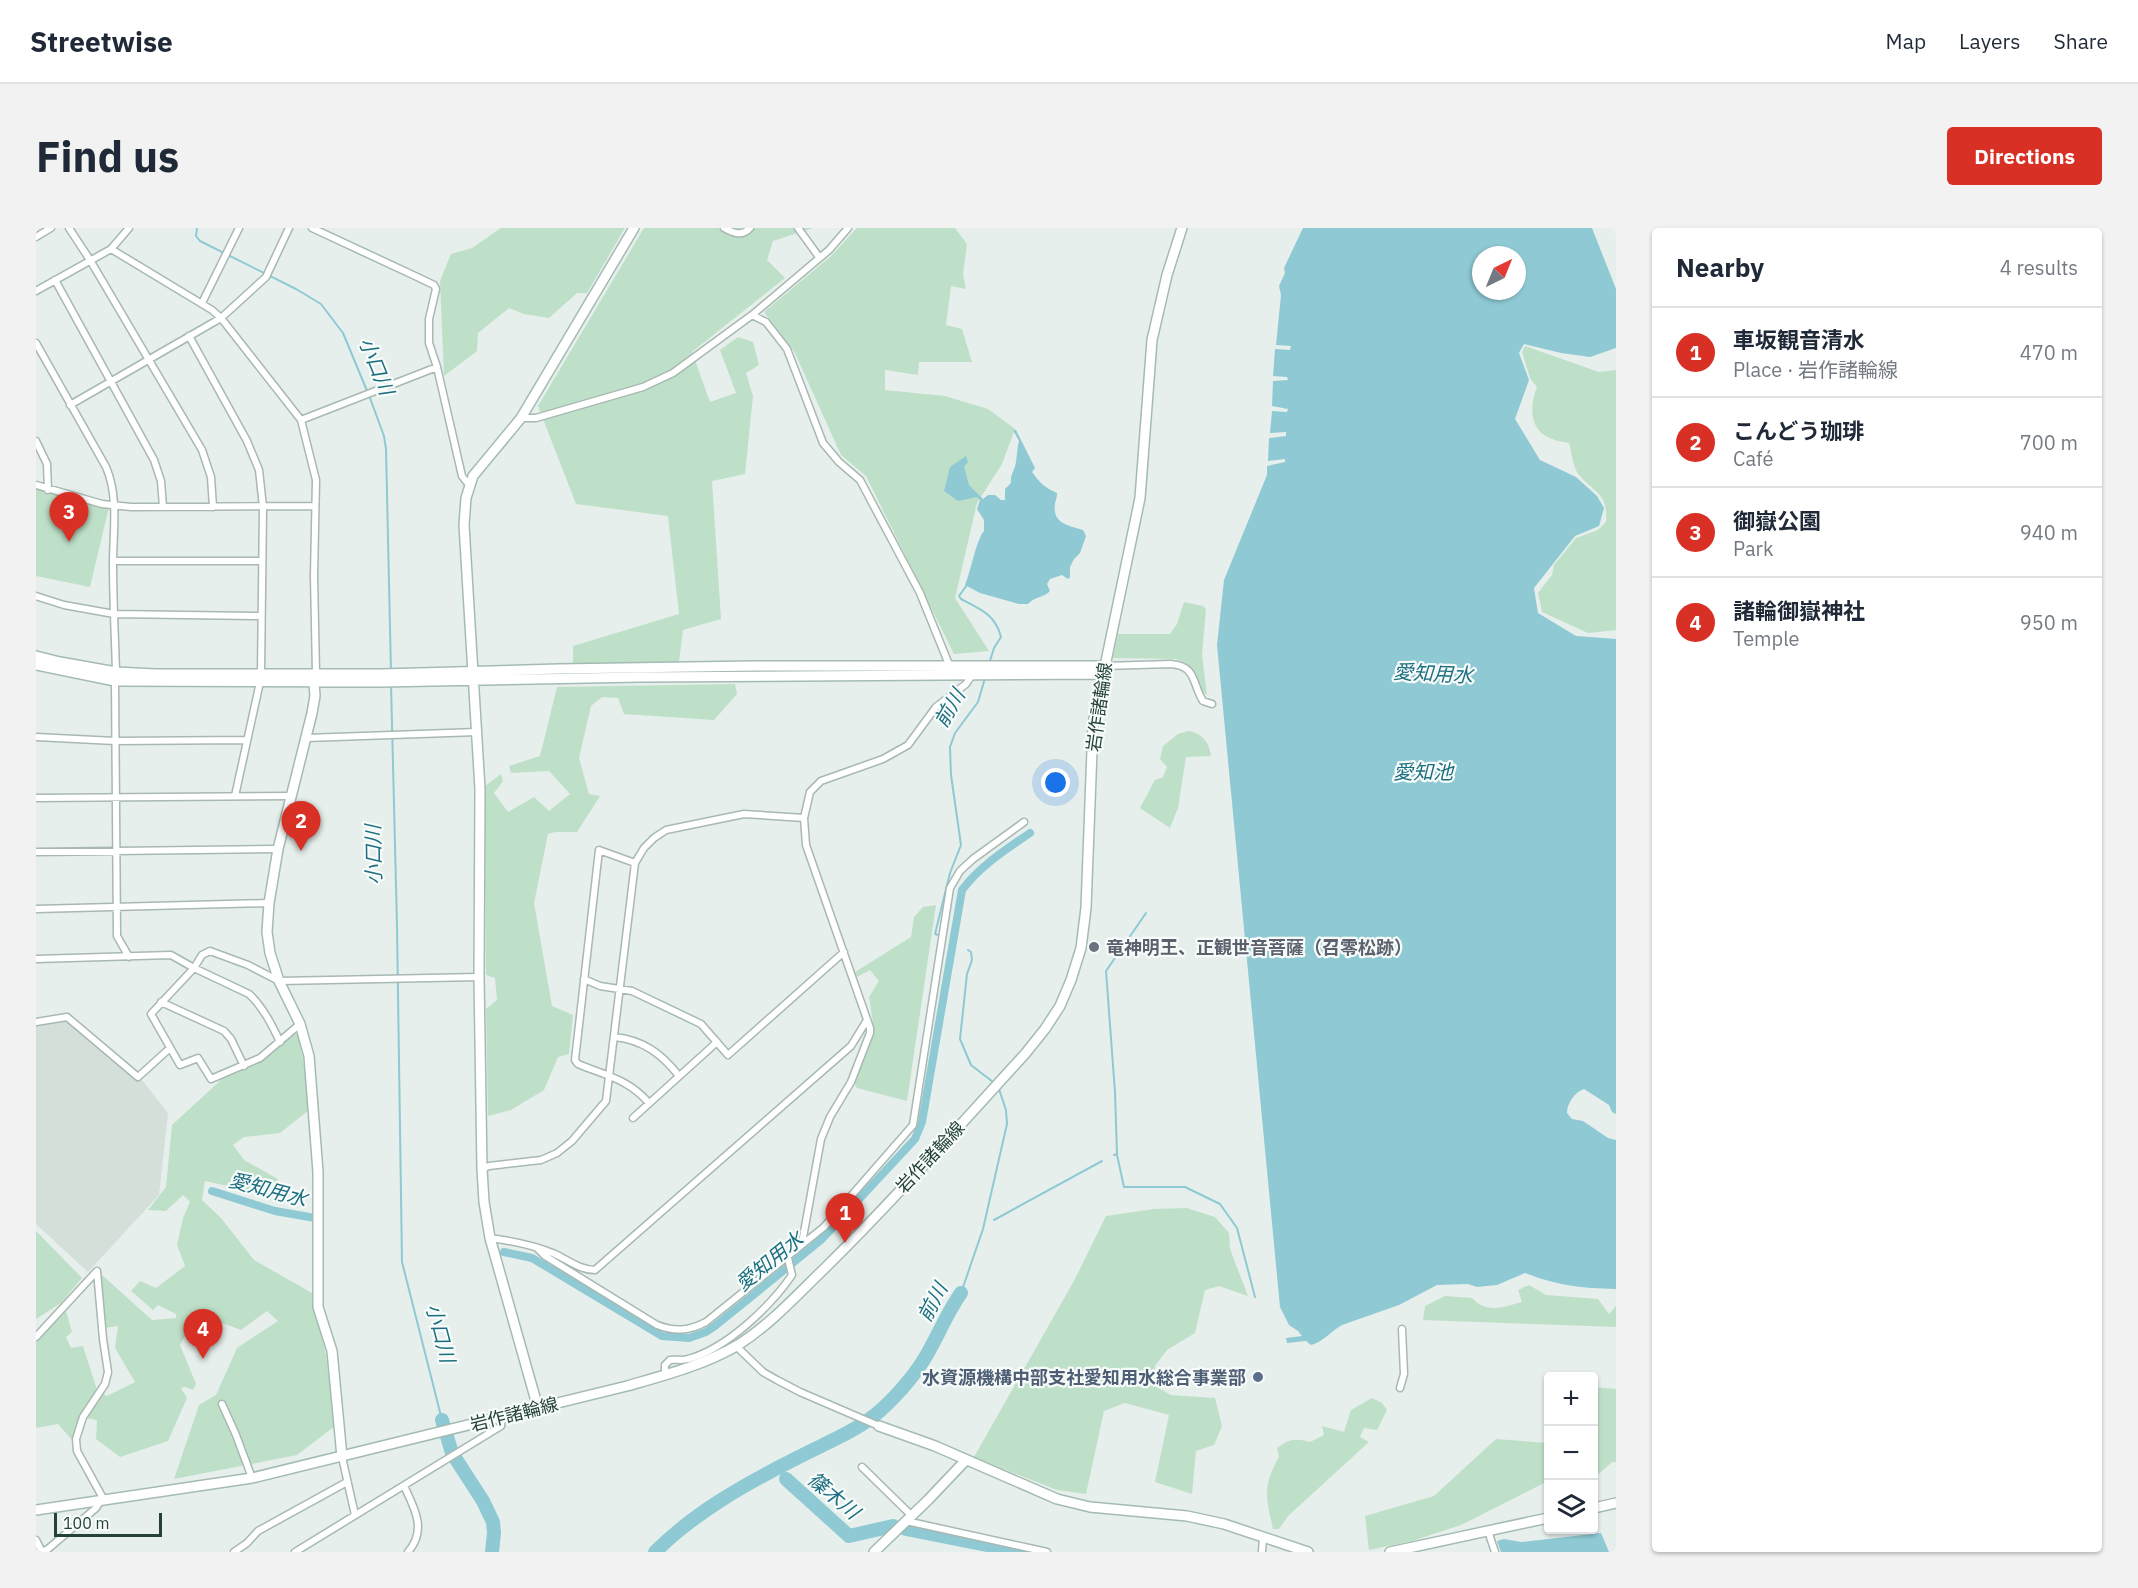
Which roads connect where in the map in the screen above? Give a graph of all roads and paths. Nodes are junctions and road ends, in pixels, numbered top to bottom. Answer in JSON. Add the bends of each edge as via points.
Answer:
{"nodes":[{"id":1,"x":51,"y":228,"type":"edge"},
{"id":2,"x":69,"y":228,"type":"edge"},
{"id":3,"x":129,"y":228,"type":"edge"},
{"id":4,"x":239,"y":228,"type":"edge"},
{"id":5,"x":289,"y":228,"type":"edge"},
{"id":6,"x":312,"y":228,"type":"edge"},
{"id":7,"x":333,"y":228,"type":"edge"},
{"id":8,"x":634,"y":228,"type":"edge"},
{"id":9,"x":724,"y":228,"type":"edge"},
{"id":10,"x":750,"y":228,"type":"edge"},
{"id":11,"x":798,"y":228,"type":"edge"},
{"id":12,"x":848,"y":228,"type":"edge"},
{"id":13,"x":1182,"y":228,"type":"edge"},
{"id":14,"x":328,"y":235,"type":"junction"},
{"id":15,"x":36,"y":237,"type":"edge"},
{"id":16,"x":111,"y":249,"type":"junction"},
{"id":17,"x":819,"y":257,"type":"junction"},
{"id":18,"x":90,"y":260,"type":"junction"},
{"id":19,"x":55,"y":280,"type":"junction"},
{"id":20,"x":36,"y":291,"type":"edge"},
{"id":21,"x":202,"y":303,"type":"junction"},
{"id":22,"x":752,"y":315,"type":"junction"},
{"id":23,"x":221,"y":318,"type":"junction"},
{"id":24,"x":189,"y":336,"type":"junction"},
{"id":25,"x":36,"y":343,"type":"edge"},
{"id":26,"x":150,"y":359,"type":"junction"},
{"id":27,"x":437,"y":367,"type":"junction"},
{"id":28,"x":110,"y":382,"type":"junction"},
{"id":29,"x":70,"y":405,"type":"junction"},
{"id":30,"x":521,"y":418,"type":"junction"},
{"id":31,"x":301,"y":420,"type":"junction"},
{"id":32,"x":36,"y":441,"type":"edge"},
{"id":33,"x":36,"y":485,"type":"edge"},
{"id":34,"x":469,"y":485,"type":"junction"},
{"id":35,"x":48,"y":489,"type":"junction"},
{"id":36,"x":114,"y":506,"type":"junction"},
{"id":37,"x":315,"y":506,"type":"junction"},
{"id":38,"x":163,"y":507,"type":"junction"},
{"id":39,"x":213,"y":507,"type":"junction"},
{"id":40,"x":263,"y":507,"type":"junction"},
{"id":41,"x":113,"y":561,"type":"junction"},
{"id":42,"x":261,"y":561,"type":"junction"},
{"id":43,"x":36,"y":597,"type":"edge"},
{"id":44,"x":114,"y":614,"type":"junction"},
{"id":45,"x":260,"y":616,"type":"junction"},
{"id":46,"x":36,"y":656,"type":"edge"},
{"id":47,"x":36,"y":665,"type":"edge"},
{"id":48,"x":950,"y":667,"type":"junction"},
{"id":49,"x":1103,"y":670,"type":"junction"},
{"id":50,"x":972,"y":675,"type":"junction"},
{"id":51,"x":116,"y":677,"type":"junction"},
{"id":52,"x":260,"y":677,"type":"junction"},
{"id":53,"x":473,"y":677,"type":"junction"},
{"id":54,"x":315,"y":678,"type":"junction"},
{"id":55,"x":1212,"y":704,"type":"dead end"},
{"id":56,"x":477,"y":732,"type":"junction"},
{"id":57,"x":36,"y":737,"type":"edge"},
{"id":58,"x":306,"y":738,"type":"junction"},
{"id":59,"x":247,"y":740,"type":"junction"},
{"id":60,"x":115,"y":741,"type":"junction"},
{"id":61,"x":235,"y":796,"type":"junction"},
{"id":62,"x":292,"y":796,"type":"junction"},
{"id":63,"x":36,"y":798,"type":"edge"},
{"id":64,"x":116,"y":798,"type":"junction"},
{"id":65,"x":804,"y":818,"type":"junction"},
{"id":66,"x":1024,"y":822,"type":"dead end"},
{"id":67,"x":278,"y":849,"type":"junction"},
{"id":68,"x":118,"y":851,"type":"junction"},
{"id":69,"x":36,"y":852,"type":"edge"},
{"id":70,"x":635,"y":863,"type":"junction"},
{"id":71,"x":269,"y":903,"type":"junction"},
{"id":72,"x":118,"y":907,"type":"junction"},
{"id":73,"x":36,"y":909,"type":"edge"},
{"id":74,"x":844,"y":952,"type":"junction"},
{"id":75,"x":129,"y":957,"type":"junction"},
{"id":76,"x":36,"y":959,"type":"edge"},
{"id":77,"x":194,"y":968,"type":"junction"},
{"id":78,"x":479,"y":977,"type":"junction"},
{"id":79,"x":584,"y":979,"type":"junction"},
{"id":80,"x":279,"y":981,"type":"junction"},
{"id":81,"x":618,"y":989,"type":"junction"},
{"id":82,"x":161,"y":1002,"type":"junction"},
{"id":83,"x":867,"y":1020,"type":"junction"},
{"id":84,"x":36,"y":1022,"type":"edge"},
{"id":85,"x":300,"y":1024,"type":"junction"},
{"id":86,"x":615,"y":1036,"type":"junction"},
{"id":87,"x":280,"y":1042,"type":"junction"},
{"id":88,"x":717,"y":1042,"type":"junction"},
{"id":89,"x":170,"y":1048,"type":"junction"},
{"id":90,"x":244,"y":1066,"type":"junction"},
{"id":91,"x":679,"y":1076,"type":"junction"},
{"id":92,"x":610,"y":1077,"type":"junction"},
{"id":93,"x":649,"y":1103,"type":"junction"},
{"id":94,"x":633,"y":1118,"type":"dead end"},
{"id":95,"x":482,"y":1169,"type":"junction"},
{"id":96,"x":490,"y":1239,"type":"junction"},
{"id":97,"x":802,"y":1243,"type":"junction"},
{"id":98,"x":537,"y":1248,"type":"junction"},
{"id":99,"x":787,"y":1254,"type":"junction"},
{"id":100,"x":1402,"y":1329,"type":"dead end"},
{"id":101,"x":36,"y":1337,"type":"edge"},
{"id":102,"x":736,"y":1346,"type":"junction"},
{"id":103,"x":665,"y":1375,"type":"junction"},
{"id":104,"x":1400,"y":1388,"type":"dead end"},
{"id":105,"x":222,"y":1404,"type":"dead end"},
{"id":106,"x":538,"y":1408,"type":"junction"},
{"id":107,"x":502,"y":1416,"type":"junction"},
{"id":108,"x":879,"y":1426,"type":"joint"},
{"id":109,"x":342,"y":1457,"type":"junction"},
{"id":110,"x":965,"y":1461,"type":"junction"},
{"id":111,"x":862,"y":1467,"type":"dead end"},
{"id":112,"x":252,"y":1478,"type":"junction"},
{"id":113,"x":347,"y":1482,"type":"junction"},
{"id":114,"x":404,"y":1486,"type":"junction"},
{"id":115,"x":102,"y":1500,"type":"junction"},
{"id":116,"x":1616,"y":1503,"type":"edge"},
{"id":117,"x":1598,"y":1507,"type":"edge"},
{"id":118,"x":36,"y":1510,"type":"edge"},
{"id":119,"x":356,"y":1515,"type":"junction"},
{"id":120,"x":909,"y":1518,"type":"junction"},
{"id":121,"x":1544,"y":1519,"type":"edge"},
{"id":122,"x":1488,"y":1531,"type":"junction"},
{"id":123,"x":1263,"y":1537,"type":"junction"},
{"id":124,"x":36,"y":1540,"type":"edge"},
{"id":125,"x":42,"y":1552,"type":"edge"},
{"id":126,"x":234,"y":1552,"type":"edge"},
{"id":127,"x":295,"y":1552,"type":"edge"},
{"id":128,"x":408,"y":1552,"type":"edge"},
{"id":129,"x":874,"y":1552,"type":"edge"},
{"id":130,"x":1047,"y":1552,"type":"edge"},
{"id":131,"x":1263,"y":1552,"type":"edge"},
{"id":132,"x":1308,"y":1552,"type":"edge"},
{"id":133,"x":1390,"y":1552,"type":"edge"},
{"id":134,"x":1495,"y":1552,"type":"edge"}],
"edges":[{"from":1,"to":15,"type":"street"},
{"from":2,"to":18,"type":"street"},
{"from":3,"to":16,"type":"street"},
{"from":4,"to":21,"type":"street"},
{"from":5,"to":23,"type":"street","via":[[267,274]]},
{"from":6,"to":14,"type":"street"},
{"from":7,"to":14,"type":"street"},
{"from":8,"to":30,"type":"street"},
{"from":9,"to":10,"type":"street","via":[[740,234]]},
{"from":11,"to":17,"type":"street"},
{"from":12,"to":17,"type":"street"},
{"from":13,"to":49,"type":"street","name":"岩作諸輪線","via":[[1152,340],[1140,498]]},
{"from":14,"to":27,"type":"street","via":[[434,285],[429,343]]},
{"from":16,"to":18,"type":"street"},
{"from":16,"to":21,"type":"street"},
{"from":17,"to":22,"type":"street"},
{"from":18,"to":19,"type":"street"},
{"from":18,"to":26,"type":"street"},
{"from":19,"to":20,"type":"street"},
{"from":19,"to":28,"type":"street"},
{"from":21,"to":23,"type":"street"},
{"from":22,"to":30,"type":"street","via":[[673,373],[643,387],[536,418]]},
{"from":22,"to":48,"type":"street","via":[[766,322],[787,350],[823,443],[860,480],[920,593]]},
{"from":23,"to":24,"type":"street"},
{"from":23,"to":31,"type":"street"},
{"from":24,"to":26,"type":"street"},
{"from":24,"to":40,"type":"street","via":[[256,459]]},
{"from":25,"to":29,"type":"street"},
{"from":26,"to":28,"type":"street"},
{"from":26,"to":39,"type":"street","via":[[206,457],[213,483]]},
{"from":27,"to":31,"type":"street"},
{"from":27,"to":34,"type":"street","via":[[462,476]]},
{"from":28,"to":29,"type":"street"},
{"from":28,"to":38,"type":"street","via":[[154,460]]},
{"from":29,"to":36,"type":"street","via":[[110,475]]},
{"from":30,"to":34,"type":"street","via":[[478,468]]},
{"from":31,"to":37,"type":"street","via":[[316,480]]},
{"from":32,"to":35,"type":"street","via":[[47,464]]},
{"from":33,"to":35,"type":"street"},
{"from":34,"to":53,"type":"street","via":[[464,525]]},
{"from":35,"to":36,"type":"street"},
{"from":36,"to":38,"type":"street"},
{"from":36,"to":41,"type":"street"},
{"from":37,"to":40,"type":"street"},
{"from":37,"to":54,"type":"street"},
{"from":38,"to":39,"type":"street"},
{"from":39,"to":40,"type":"street"},
{"from":40,"to":42,"type":"street"},
{"from":41,"to":42,"type":"street"},
{"from":41,"to":44,"type":"street"},
{"from":42,"to":45,"type":"street"},
{"from":43,"to":44,"type":"street"},
{"from":44,"to":45,"type":"street"},
{"from":44,"to":51,"type":"street"},
{"from":45,"to":52,"type":"street"},
{"from":46,"to":51,"type":"street"},
{"from":47,"to":51,"type":"street"},
{"from":48,"to":49,"type":"street"},
{"from":48,"to":53,"type":"street","via":[[559,669]]},
{"from":49,"to":50,"type":"street"},
{"from":49,"to":55,"type":"street","via":[[1182,666],[1192,674],[1203,701]]},
{"from":49,"to":102,"type":"street","name":"岩作諸輪線","via":[[1093,724],[1086,908],[1079,956],[1053,1017],[993,1089],[849,1244],[775,1316]]},
{"from":50,"to":53,"type":"street"},
{"from":50,"to":65,"type":"street","via":[[936,707],[915,737],[898,751],[821,781],[810,792]]},
{"from":51,"to":52,"type":"street"},
{"from":51,"to":60,"type":"street"},
{"from":52,"to":54,"type":"street"},
{"from":52,"to":59,"type":"street"},
{"from":53,"to":54,"type":"street"},
{"from":53,"to":56,"type":"street"},
{"from":54,"to":58,"type":"street"},
{"from":56,"to":58,"type":"street"},
{"from":56,"to":78,"type":"street"},
{"from":57,"to":60,"type":"street"},
{"from":58,"to":62,"type":"street"},
{"from":59,"to":60,"type":"street"},
{"from":59,"to":61,"type":"street"},
{"from":60,"to":64,"type":"street"},
{"from":61,"to":62,"type":"street"},
{"from":61,"to":64,"type":"street"},
{"from":62,"to":67,"type":"street"},
{"from":63,"to":64,"type":"street"},
{"from":64,"to":68,"type":"street"},
{"from":65,"to":70,"type":"street","via":[[744,814],[666,830],[644,848]]},
{"from":65,"to":74,"type":"street","via":[[806,845]]},
{"from":66,"to":97,"type":"street","via":[[973,859],[950,888],[913,1125],[824,1227]]},
{"from":67,"to":68,"type":"street"},
{"from":67,"to":71,"type":"street"},
{"from":68,"to":69,"type":"street"},
{"from":68,"to":72,"type":"street"},
{"from":70,"to":79,"type":"street","via":[[599,850]]},
{"from":70,"to":81,"type":"street"},
{"from":71,"to":72,"type":"street"},
{"from":71,"to":80,"type":"street","via":[[267,932]]},
{"from":72,"to":73,"type":"street"},
{"from":72,"to":75,"type":"street","via":[[117,936]]},
{"from":74,"to":83,"type":"street"},
{"from":74,"to":88,"type":"street","via":[[728,1055]]},
{"from":75,"to":76,"type":"street"},
{"from":75,"to":77,"type":"street","via":[[171,955]]},
{"from":77,"to":80,"type":"street","via":[[210,951]]},
{"from":77,"to":82,"type":"street"},
{"from":77,"to":87,"type":"street","via":[[249,994]]},
{"from":78,"to":80,"type":"street"},
{"from":78,"to":95,"type":"street"},
{"from":79,"to":81,"type":"street"},
{"from":79,"to":92,"type":"street","via":[[575,1060]]},
{"from":80,"to":85,"type":"street"},
{"from":81,"to":86,"type":"street"},
{"from":81,"to":88,"type":"street","via":[[701,1024]]},
{"from":82,"to":89,"type":"street","via":[[151,1014]]},
{"from":82,"to":90,"type":"street","via":[[224,1031]]},
{"from":83,"to":97,"type":"street","via":[[870,1034],[822,1139]]},
{"from":83,"to":98,"type":"street","via":[[851,1046],[595,1270]]},
{"from":84,"to":89,"type":"street","via":[[67,1017],[138,1077]]},
{"from":85,"to":87,"type":"street"},
{"from":85,"to":109,"type":"street","via":[[309,1056],[318,1172],[318,1307],[332,1351]]},
{"from":86,"to":91,"type":"street","via":[[651,1048]]},
{"from":86,"to":92,"type":"street"},
{"from":87,"to":90,"type":"street"},
{"from":88,"to":91,"type":"street"},
{"from":89,"to":90,"type":"street","via":[[180,1065],[198,1058],[211,1079]]},
{"from":91,"to":93,"type":"street"},
{"from":92,"to":93,"type":"street","via":[[633,1087]]},
{"from":92,"to":95,"type":"street","via":[[606,1101],[565,1148],[541,1160]]},
{"from":93,"to":94,"type":"street"},
{"from":95,"to":96,"type":"street"},
{"from":96,"to":98,"type":"street"},
{"from":96,"to":106,"type":"street"},
{"from":97,"to":99,"type":"street"},
{"from":98,"to":99,"type":"street","via":[[657,1325],[680,1330],[706,1322]]},
{"from":99,"to":103,"type":"street","via":[[792,1275],[768,1304],[715,1347],[686,1360],[670,1360],[665,1365]]},
{"from":100,"to":104,"type":"street","via":[[1404,1374]]},
{"from":101,"to":115,"type":"street","via":[[97,1271],[108,1372],[105,1384],[83,1417],[76,1444]]},
{"from":102,"to":103,"type":"street","name":"岩作諸輪線"},
{"from":102,"to":108,"type":"street","via":[[777,1380]]},
{"from":103,"to":106,"type":"street","name":"岩作諸輪線"},
{"from":105,"to":112,"type":"street"},
{"from":106,"to":107,"type":"street","name":"岩作諸輪線"},
{"from":107,"to":109,"type":"street","name":"岩作諸輪線"},
{"from":107,"to":114,"type":"street","via":[[501,1425]]},
{"from":108,"to":110,"type":"street"},
{"from":109,"to":112,"type":"street","name":"岩作諸輪線"},
{"from":109,"to":113,"type":"street"},
{"from":110,"to":120,"type":"street"},
{"from":110,"to":123,"type":"street","via":[[1090,1507],[1187,1516]]},
{"from":111,"to":120,"type":"street"},
{"from":112,"to":115,"type":"street","name":"岩作諸輪線"},
{"from":113,"to":119,"type":"street"},
{"from":113,"to":126,"type":"street","via":[[258,1531]]},
{"from":114,"to":119,"type":"street"},
{"from":114,"to":128,"type":"street","via":[[418,1528]]},
{"from":115,"to":118,"type":"street","name":"岩作諸輪線"},
{"from":115,"to":125,"type":"street"},
{"from":116,"to":117,"type":"street"},
{"from":119,"to":127,"type":"street"},
{"from":120,"to":129,"type":"street"},
{"from":120,"to":130,"type":"street"},
{"from":121,"to":122,"type":"street"},
{"from":122,"to":133,"type":"street"},
{"from":122,"to":134,"type":"street"},
{"from":123,"to":131,"type":"street"},
{"from":123,"to":132,"type":"street"},
{"from":124,"to":125,"type":"street"}]}
